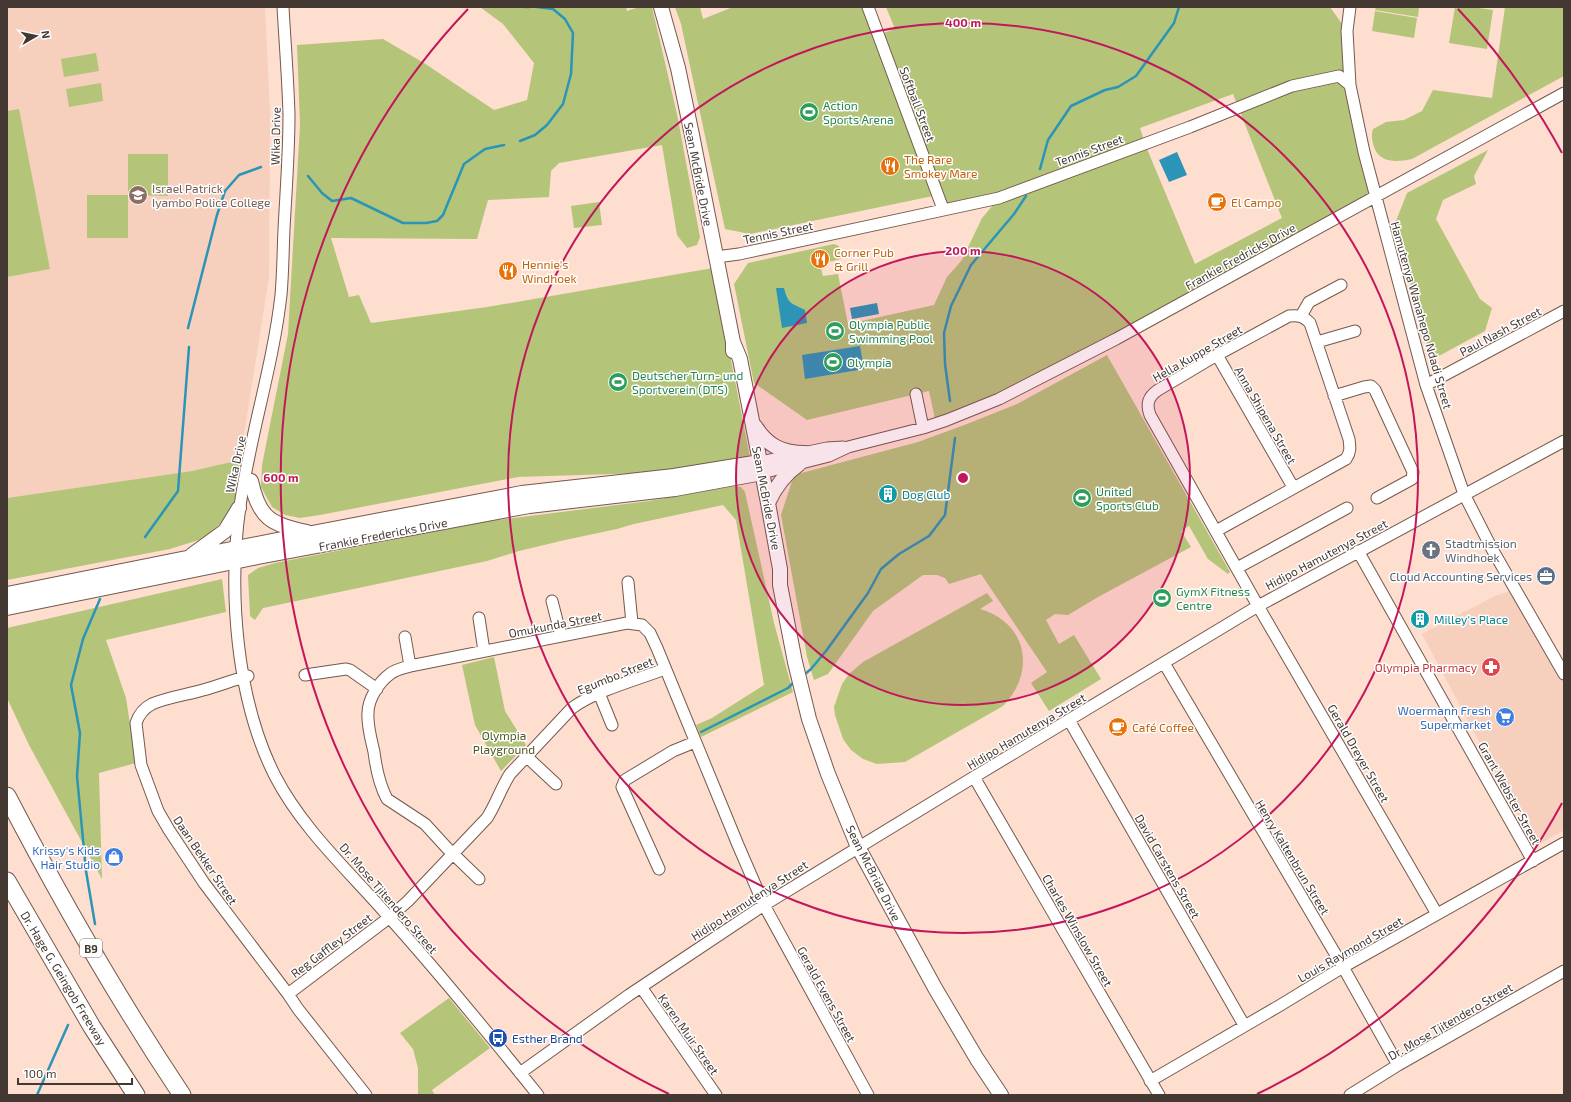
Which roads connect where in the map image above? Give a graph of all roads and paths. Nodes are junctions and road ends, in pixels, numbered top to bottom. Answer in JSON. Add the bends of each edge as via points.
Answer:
{"nodes":[{"id":1,"x":283,"y":7,"type":"edge"},
{"id":2,"x":661,"y":7,"type":"edge"},
{"id":3,"x":868,"y":7,"type":"edge"},
{"id":4,"x":1350,"y":7,"type":"edge"},
{"id":5,"x":1350,"y":85,"type":"junction"},
{"id":6,"x":1564,"y":93,"type":"edge"},
{"id":7,"x":1376,"y":198,"type":"junction"},
{"id":8,"x":943,"y":209,"type":"junction"},
{"id":9,"x":716,"y":257,"type":"junction"},
{"id":10,"x":1341,"y":285,"type":"dead end"},
{"id":11,"x":1564,"y":311,"type":"edge"},
{"id":12,"x":1302,"y":316,"type":"junction"},
{"id":13,"x":1355,"y":330,"type":"dead end"},
{"id":14,"x":733,"y":342,"type":"junction"},
{"id":15,"x":1317,"y":342,"type":"junction"},
{"id":16,"x":1217,"y":355,"type":"junction"},
{"id":17,"x":266,"y":384,"type":"junction"},
{"id":18,"x":1426,"y":385,"type":"junction"},
{"id":19,"x":916,"y":394,"type":"dead end"},
{"id":20,"x":1334,"y":396,"type":"junction"},
{"id":21,"x":752,"y":421,"type":"junction"},
{"id":22,"x":923,"y":428,"type":"junction"},
{"id":23,"x":1562,"y":446,"type":"edge"},
{"id":24,"x":802,"y":458,"type":"junction"},
{"id":25,"x":758,"y":468,"type":"junction"},
{"id":26,"x":251,"y":481,"type":"junction"},
{"id":27,"x":1293,"y":487,"type":"junction"},
{"id":28,"x":1464,"y":494,"type":"junction"},
{"id":29,"x":1377,"y":498,"type":"dead end"},
{"id":30,"x":768,"y":503,"type":"junction"},
{"id":31,"x":240,"y":508,"type":"junction"},
{"id":32,"x":1347,"y":508,"type":"dead end"},
{"id":33,"x":1216,"y":531,"type":"junction"},
{"id":34,"x":312,"y":533,"type":"junction"},
{"id":35,"x":1358,"y":551,"type":"junction"},
{"id":36,"x":238,"y":555,"type":"junction"},
{"id":37,"x":187,"y":559,"type":"junction"},
{"id":38,"x":1237,"y":568,"type":"junction"},
{"id":39,"x":628,"y":582,"type":"dead end"},
{"id":40,"x":780,"y":585,"type":"junction"},
{"id":41,"x":7,"y":594,"type":"edge"},
{"id":42,"x":552,"y":600,"type":"dead end"},
{"id":43,"x":1258,"y":606,"type":"junction"},
{"id":44,"x":7,"y":608,"type":"edge"},
{"id":45,"x":479,"y":618,"type":"dead end"},
{"id":46,"x":632,"y":623,"type":"junction"},
{"id":47,"x":405,"y":636,"type":"dead end"},
{"id":48,"x":561,"y":636,"type":"junction"},
{"id":49,"x":484,"y":651,"type":"junction"},
{"id":50,"x":1164,"y":663,"type":"junction"},
{"id":51,"x":410,"y":666,"type":"junction"},
{"id":52,"x":665,"y":669,"type":"junction"},
{"id":53,"x":1564,"y":674,"type":"edge"},
{"id":54,"x":305,"y":675,"type":"dead end"},
{"id":55,"x":246,"y":676,"type":"junction"},
{"id":56,"x":377,"y":689,"type":"junction"},
{"id":57,"x":599,"y":693,"type":"junction"},
{"id":58,"x":1069,"y":720,"type":"junction"},
{"id":59,"x":612,"y":725,"type":"dead end"},
{"id":60,"x":695,"y":742,"type":"junction"},
{"id":61,"x":526,"y":756,"type":"junction"},
{"id":62,"x":974,"y":777,"type":"junction"},
{"id":63,"x":556,"y":784,"type":"dead end"},
{"id":64,"x":7,"y":796,"type":"edge"},
{"id":65,"x":1564,"y":843,"type":"edge"},
{"id":66,"x":858,"y":847,"type":"junction"},
{"id":67,"x":453,"y":853,"type":"junction"},
{"id":68,"x":1533,"y":861,"type":"junction"},
{"id":69,"x":659,"y":868,"type":"dead end"},
{"id":70,"x":479,"y":878,"type":"dead end"},
{"id":71,"x":7,"y":881,"type":"edge"},
{"id":72,"x":764,"y":905,"type":"junction"},
{"id":73,"x":1437,"y":914,"type":"junction"},
{"id":74,"x":390,"y":918,"type":"junction"},
{"id":75,"x":1343,"y":967,"type":"junction"},
{"id":76,"x":1564,"y":971,"type":"edge"},
{"id":77,"x":641,"y":987,"type":"junction"},
{"id":78,"x":288,"y":994,"type":"junction"},
{"id":79,"x":1244,"y":1025,"type":"junction"},
{"id":80,"x":1398,"y":1065,"type":"junction"},
{"id":81,"x":520,"y":1073,"type":"junction"},
{"id":82,"x":1150,"y":1081,"type":"junction"},
{"id":83,"x":136,"y":1095,"type":"edge"},
{"id":84,"x":182,"y":1095,"type":"edge"},
{"id":85,"x":366,"y":1095,"type":"edge"},
{"id":86,"x":538,"y":1095,"type":"edge"},
{"id":87,"x":716,"y":1095,"type":"edge"},
{"id":88,"x":868,"y":1095,"type":"edge"},
{"id":89,"x":1002,"y":1095,"type":"edge"},
{"id":90,"x":1159,"y":1095,"type":"edge"},
{"id":91,"x":1350,"y":1095,"type":"edge"}],
"edges":[{"from":1,"to":17,"type":"street","name":"Wika Drive","via":[[289,114],[288,161],[281,293]]},
{"from":2,"to":9,"type":"main road","name":"Sean McBride Drive","via":[[678,68]]},
{"from":3,"to":8,"type":"street","name":"Softball Street"},
{"from":4,"to":5,"type":"street","via":[[1347,31]]},
{"from":5,"to":7,"type":"street"},
{"from":5,"to":8,"type":"street","name":"Tennis Street","via":[[1339,76],[1292,86],[1165,137],[1048,178],[1015,193]]},
{"from":6,"to":7,"type":"street","name":"Frankie Fredricks Drive"},
{"from":7,"to":18,"type":"street","name":"Hamutenya Wanahepo Ndadi Street"},
{"from":7,"to":22,"type":"street","name":"Frankie Fredricks Drive","via":[[1051,373],[999,399]]},
{"from":8,"to":9,"type":"street","name":"Tennis Street"},
{"from":9,"to":14,"type":"main road","name":"Sean McBride Drive"},
{"from":10,"to":12,"type":"street","via":[[1310,302]]},
{"from":11,"to":18,"type":"street","name":"Paul Nash Street"},
{"from":12,"to":15,"type":"street","via":[[1310,323]]},
{"from":12,"to":16,"type":"street","name":"Hella Kuppe Street","via":[[1289,316]]},
{"from":13,"to":15,"type":"street"},
{"from":14,"to":21,"type":"main road","name":"Sean McBride Drive","via":[[740,359]]},
{"from":14,"to":25,"type":"main road","name":"Sean McBride Drive","via":[[733,356]]},
{"from":15,"to":20,"type":"street"},
{"from":16,"to":27,"type":"street","name":"Anna Shipena Street"},
{"from":16,"to":33,"type":"street","name":"Hella Kuppe Street","via":[[1151,394],[1148,408]]},
{"from":17,"to":26,"type":"street","name":"Wika Drive"},
{"from":17,"to":31,"type":"street","name":"Wika Drive"},
{"from":18,"to":28,"type":"street","name":"Hamutenya Wanahepo Ndadi Street"},
{"from":19,"to":22,"type":"street"},
{"from":20,"to":27,"type":"street","via":[[1349,439],[1349,454],[1346,459]]},
{"from":20,"to":29,"type":"street","via":[[1371,386],[1413,472],[1412,479]]},
{"from":21,"to":24,"type":"main road","via":[[764,438],[774,446]]},
{"from":21,"to":25,"type":"main road","name":"Sean McBride Drive"},
{"from":22,"to":24,"type":"street","name":"Frankie Fredricks Drive","via":[[848,447],[827,448]]},
{"from":23,"to":28,"type":"street","name":"Hidipo Hamutenya Street"},
{"from":24,"to":25,"type":"street","name":"Frankie Fredricks Drive"},
{"from":24,"to":30,"type":"main road","via":[[782,479]]},
{"from":25,"to":30,"type":"main road","name":"Sean McBride Drive"},
{"from":25,"to":34,"type":"main road","name":"Frankie Fredericks Drive","via":[[522,493]]},
{"from":25,"to":36,"type":"main road","name":"Frankie Fredericks Drive","via":[[675,489],[528,506]]},
{"from":25,"to":40,"type":"main road","name":"Sean McBride Drive","via":[[774,570]]},
{"from":26,"to":34,"type":"main road","via":[[258,505],[271,520],[280,526]]},
{"from":26,"to":36,"type":"street","name":"Wika Drive"},
{"from":27,"to":33,"type":"street"},
{"from":28,"to":35,"type":"street","name":"Hidipo Hamutenya Street"},
{"from":28,"to":53,"type":"street","name":"Hamutenya Wanahepo Ndadi Street","via":[[1492,549]]},
{"from":30,"to":40,"type":"main road","name":"Sean McBride Drive","via":[[780,569]]},
{"from":31,"to":36,"type":"street","name":"Wika Drive"},
{"from":31,"to":37,"type":"main road","via":[[224,531]]},
{"from":32,"to":38,"type":"street"},
{"from":33,"to":38,"type":"street","name":"Hella Kuppe Street"},
{"from":34,"to":36,"type":"main road","name":"Frankie Fredericks Drive"},
{"from":35,"to":43,"type":"street","name":"Hidipo Hamutenya Street"},
{"from":35,"to":68,"type":"street","name":"Grant Webster Street"},
{"from":36,"to":37,"type":"main road","name":"Frankie Fredericks Drive"},
{"from":36,"to":44,"type":"main road","name":"Frankie Fredericks Drive"},
{"from":36,"to":55,"type":"street","name":"Dr. Mose Tjitendero Street"},
{"from":37,"to":41,"type":"main road","name":"Frankie Fredericks Drive"},
{"from":38,"to":43,"type":"street","name":"Hella Kuppe Street"},
{"from":39,"to":46,"type":"street"},
{"from":40,"to":66,"type":"main road","name":"Sean McBride Drive","via":[[809,719]]},
{"from":42,"to":48,"type":"street"},
{"from":43,"to":50,"type":"street","name":"Hidipo Hamutenya Street"},
{"from":43,"to":73,"type":"street","name":"Gerald Dreyer Street"},
{"from":45,"to":49,"type":"street"},
{"from":46,"to":48,"type":"street","name":"Omukunda Street"},
{"from":46,"to":52,"type":"street","via":[[642,625],[648,630]]},
{"from":47,"to":51,"type":"street"},
{"from":48,"to":49,"type":"street","name":"Omukunda Street"},
{"from":49,"to":51,"type":"street","name":"Omukunda Street"},
{"from":50,"to":58,"type":"street","name":"Hidipo Hamutenya Street"},
{"from":50,"to":75,"type":"street","name":"Henry Kaltenbrun Street"},
{"from":51,"to":56,"type":"street","name":"Omukunda Street","via":[[391,673]]},
{"from":52,"to":57,"type":"street","name":"Egumbo Street"},
{"from":52,"to":60,"type":"street"},
{"from":54,"to":56,"type":"street","via":[[346,669]]},
{"from":55,"to":74,"type":"street","name":"Dr. Mose Tjitendero Street","via":[[258,738],[290,803],[307,826]]},
{"from":55,"to":78,"type":"street","name":"Daan Bekker Street","via":[[151,705],[138,716],[138,749],[151,795],[169,830],[204,883]]},
{"from":56,"to":67,"type":"street","name":"Omukunda Street","via":[[370,702],[368,720],[384,793],[387,799],[425,824]]},
{"from":57,"to":59,"type":"street"},
{"from":57,"to":61,"type":"street","name":"Egumbo Street","via":[[572,708]]},
{"from":58,"to":62,"type":"street","name":"Hidipo Hamutenya Street"},
{"from":58,"to":79,"type":"street","name":"David Carstens Street"},
{"from":60,"to":69,"type":"street","via":[[672,751],[625,780],[622,787]]},
{"from":60,"to":72,"type":"street"},
{"from":61,"to":63,"type":"street"},
{"from":61,"to":67,"type":"street","name":"Egumbo Street","via":[[510,774],[487,818]]},
{"from":62,"to":66,"type":"street","name":"Hidipo Hamutenya Street"},
{"from":62,"to":82,"type":"street","name":"Charles Winslow Street"},
{"from":64,"to":84,"type":"highway","number":"B9","via":[[68,910]]},
{"from":65,"to":68,"type":"street","name":"Louis Raymond Street"},
{"from":66,"to":72,"type":"street","name":"Hidipo Hamutenya Street"},
{"from":66,"to":89,"type":"main road","name":"Sean McBride Drive","via":[[934,988]]},
{"from":67,"to":70,"type":"street"},
{"from":67,"to":74,"type":"street","name":"Egumbo Street"},
{"from":68,"to":73,"type":"street","name":"Louis Raymond Street"},
{"from":71,"to":83,"type":"highway","name":"Dr. Hage G. Geingob Freeway","via":[[92,1027]]},
{"from":72,"to":77,"type":"street","name":"Hidipo Hamutenya Street"},
{"from":72,"to":88,"type":"street","name":"Gerald Evens Street"},
{"from":73,"to":75,"type":"street","name":"Louis Raymond Street"},
{"from":74,"to":78,"type":"street","name":"Reg Gaffley Street"},
{"from":74,"to":81,"type":"street","name":"Dr. Mose Tjitendero Street"},
{"from":75,"to":79,"type":"street","name":"Louis Raymond Street"},
{"from":75,"to":80,"type":"street","name":"Henry Kaltenbrun Street"},
{"from":76,"to":80,"type":"street","name":"Dr. Mose Tjitendero Street"},
{"from":77,"to":81,"type":"street","name":"Hidipo Hamutenya Street"},
{"from":77,"to":87,"type":"street","name":"Karen Muir Street"},
{"from":78,"to":85,"type":"street","name":"Daan Bekker Street"},
{"from":79,"to":82,"type":"street","name":"Louis Raymond Street"},
{"from":80,"to":91,"type":"street","name":"Dr. Mose Tjitendero Street"},
{"from":81,"to":86,"type":"street","name":"Dr. Mose Tjitendero Street"},
{"from":82,"to":90,"type":"street","name":"Charles Winslow Street"}]}
